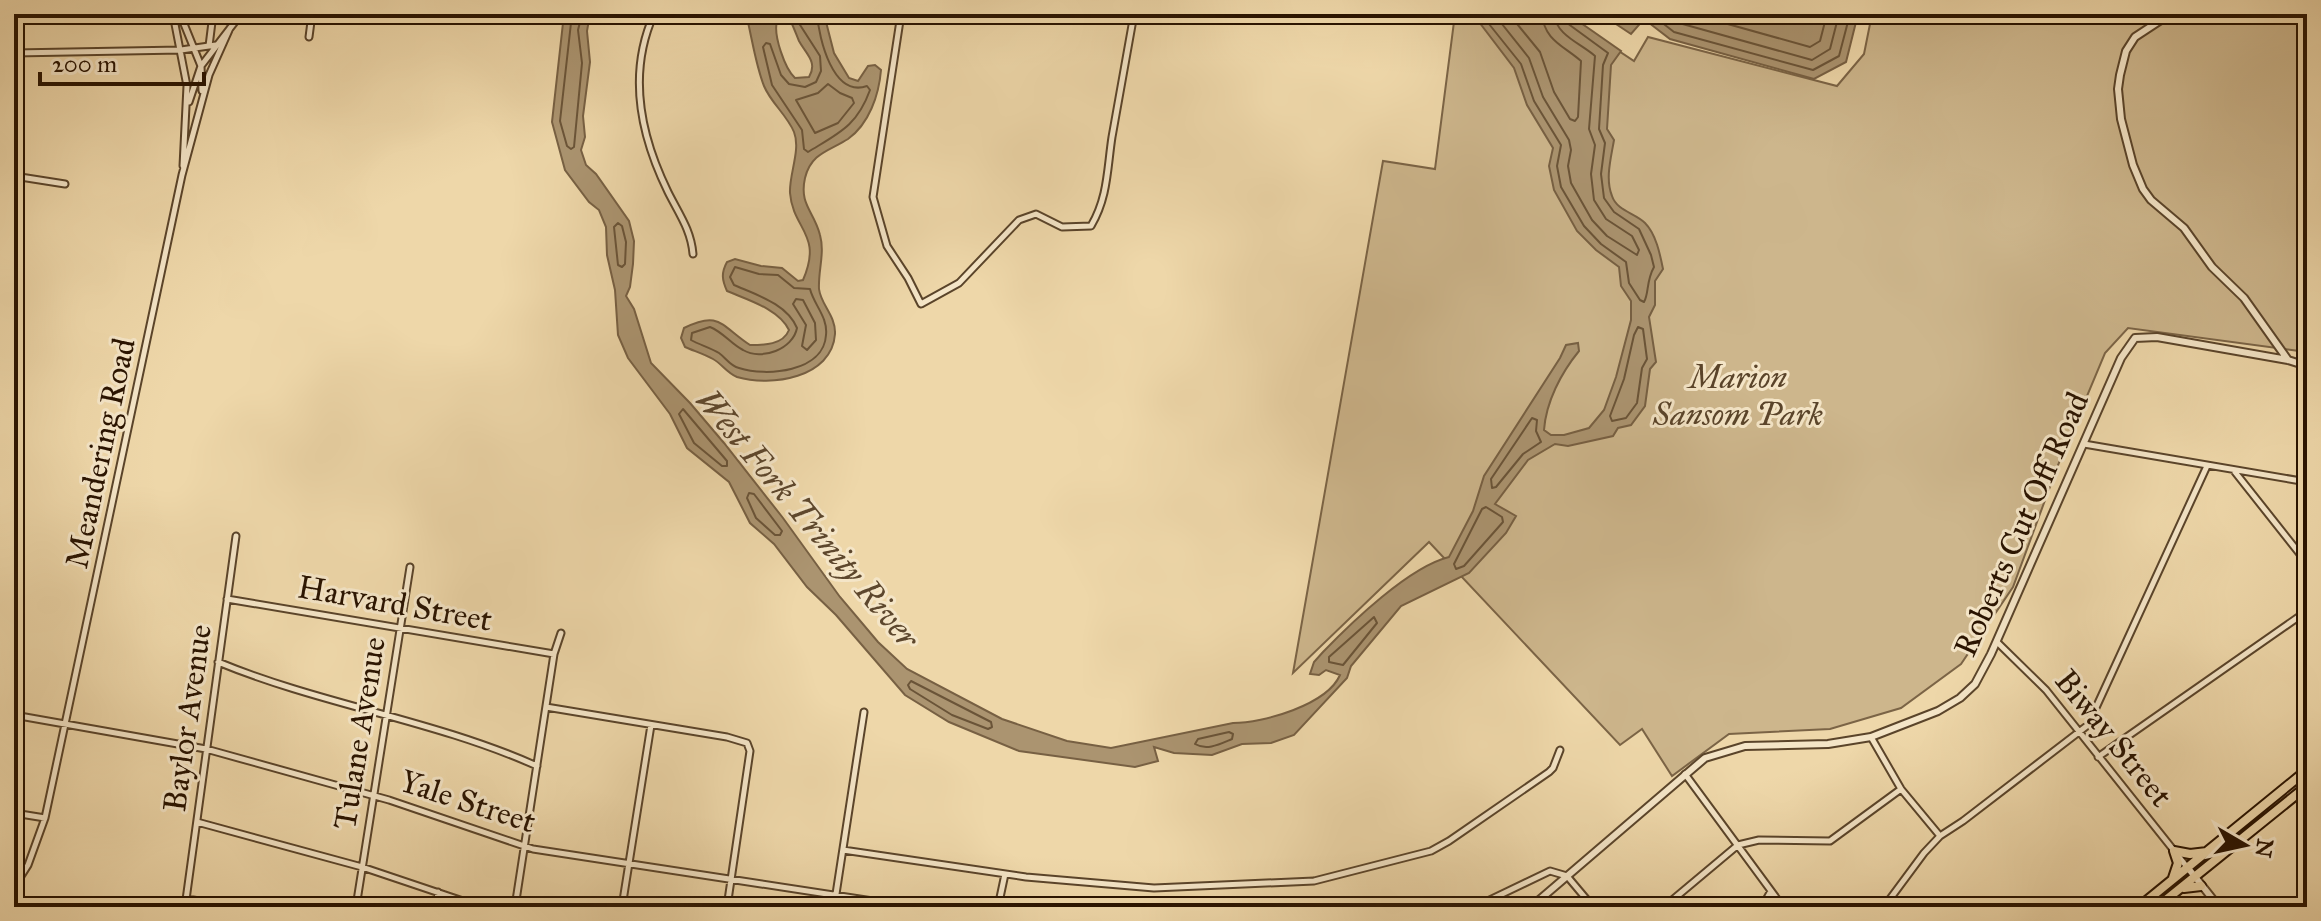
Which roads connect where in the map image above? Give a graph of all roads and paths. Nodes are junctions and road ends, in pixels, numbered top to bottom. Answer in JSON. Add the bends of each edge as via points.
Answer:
{"nodes":[{"id":1,"x":173,"y":14,"type":"edge"},
{"id":2,"x":180,"y":14,"type":"edge"},
{"id":3,"x":213,"y":14,"type":"edge"},
{"id":4,"x":241,"y":14,"type":"edge"},
{"id":5,"x":312,"y":14,"type":"edge"},
{"id":6,"x":654,"y":14,"type":"edge"},
{"id":7,"x":901,"y":14,"type":"edge"},
{"id":8,"x":1134,"y":14,"type":"edge"},
{"id":9,"x":2170,"y":14,"type":"edge"},
{"id":10,"x":230,"y":28,"type":"junction"},
{"id":11,"x":309,"y":37,"type":"dead end"},
{"id":12,"x":216,"y":45,"type":"junction"},
{"id":13,"x":209,"y":46,"type":"junction"},
{"id":14,"x":195,"y":48,"type":"junction"},
{"id":15,"x":181,"y":50,"type":"junction"},
{"id":16,"x":14,"y":53,"type":"edge"},
{"id":17,"x":201,"y":66,"type":"junction"},
{"id":18,"x":201,"y":100,"type":"junction"},
{"id":19,"x":187,"y":115,"type":"junction"},
{"id":20,"x":182,"y":175,"type":"junction"},
{"id":21,"x":14,"y":176,"type":"edge"},
{"id":22,"x":65,"y":184,"type":"dead end"},
{"id":23,"x":693,"y":254,"type":"dead end"},
{"id":24,"x":2288,"y":360,"type":"junction"},
{"id":25,"x":2307,"y":366,"type":"edge"},
{"id":26,"x":2084,"y":444,"type":"junction"},
{"id":27,"x":2207,"y":466,"type":"junction"},
{"id":28,"x":2234,"y":471,"type":"junction"},
{"id":29,"x":2307,"y":482,"type":"edge"},
{"id":30,"x":236,"y":536,"type":"dead end"},
{"id":31,"x":2307,"y":563,"type":"edge"},
{"id":32,"x":410,"y":567,"type":"dead end"},
{"id":33,"x":227,"y":599,"type":"junction"},
{"id":34,"x":2307,"y":611,"type":"edge"},
{"id":35,"x":400,"y":629,"type":"junction"},
{"id":36,"x":561,"y":633,"type":"dead end"},
{"id":37,"x":1997,"y":642,"type":"junction"},
{"id":38,"x":554,"y":654,"type":"junction"},
{"id":39,"x":218,"y":662,"type":"junction"},
{"id":40,"x":546,"y":707,"type":"junction"},
{"id":41,"x":864,"y":712,"type":"dead end"},
{"id":42,"x":14,"y":715,"type":"edge"},
{"id":43,"x":386,"y":716,"type":"junction"},
{"id":44,"x":65,"y":724,"type":"junction"},
{"id":45,"x":651,"y":725,"type":"junction"},
{"id":46,"x":2080,"y":733,"type":"junction"},
{"id":47,"x":1871,"y":737,"type":"junction"},
{"id":48,"x":206,"y":749,"type":"junction"},
{"id":49,"x":1560,"y":750,"type":"dead end"},
{"id":50,"x":2098,"y":757,"type":"junction"},
{"id":51,"x":537,"y":766,"type":"junction"},
{"id":52,"x":2307,"y":770,"type":"edge"},
{"id":53,"x":1684,"y":774,"type":"junction"},
{"id":54,"x":2307,"y":786,"type":"edge"},
{"id":55,"x":1901,"y":789,"type":"junction"},
{"id":56,"x":374,"y":796,"type":"junction"},
{"id":57,"x":2268,"y":802,"type":"junction"},
{"id":58,"x":2275,"y":811,"type":"junction"},
{"id":59,"x":14,"y":813,"type":"edge"},
{"id":60,"x":45,"y":818,"type":"junction"},
{"id":61,"x":197,"y":822,"type":"junction"},
{"id":62,"x":1940,"y":836,"type":"junction"},
{"id":63,"x":1738,"y":845,"type":"junction"},
{"id":64,"x":524,"y":847,"type":"junction"},
{"id":65,"x":843,"y":850,"type":"junction"},
{"id":66,"x":2174,"y":851,"type":"junction"},
{"id":67,"x":2208,"y":852,"type":"junction"},
{"id":68,"x":629,"y":863,"type":"junction"},
{"id":69,"x":362,"y":867,"type":"junction"},
{"id":70,"x":2188,"y":868,"type":"junction"},
{"id":71,"x":1005,"y":874,"type":"junction"},
{"id":72,"x":1567,"y":876,"type":"junction"},
{"id":73,"x":17,"y":877,"type":"edge"},
{"id":74,"x":2194,"y":877,"type":"junction"},
{"id":75,"x":731,"y":879,"type":"junction"},
{"id":76,"x":2172,"y":880,"type":"junction"},
{"id":77,"x":2201,"y":886,"type":"junction"},
{"id":78,"x":14,"y":887,"type":"edge"},
{"id":79,"x":2179,"y":889,"type":"junction"},
{"id":80,"x":1771,"y":891,"type":"junction"},
{"id":81,"x":438,"y":892,"type":"junction"},
{"id":82,"x":836,"y":895,"type":"junction"},
{"id":83,"x":186,"y":899,"type":"junction"},
{"id":84,"x":185,"y":907,"type":"edge"},
{"id":85,"x":241,"y":907,"type":"edge"},
{"id":86,"x":356,"y":907,"type":"edge"},
{"id":87,"x":436,"y":907,"type":"edge"},
{"id":88,"x":481,"y":907,"type":"edge"},
{"id":89,"x":515,"y":907,"type":"edge"},
{"id":90,"x":622,"y":907,"type":"edge"},
{"id":91,"x":727,"y":907,"type":"edge"},
{"id":92,"x":834,"y":907,"type":"edge"},
{"id":93,"x":912,"y":907,"type":"edge"},
{"id":94,"x":998,"y":907,"type":"edge"},
{"id":95,"x":1475,"y":907,"type":"edge"},
{"id":96,"x":1531,"y":907,"type":"edge"},
{"id":97,"x":1593,"y":907,"type":"edge"},
{"id":98,"x":1664,"y":907,"type":"edge"},
{"id":99,"x":1762,"y":907,"type":"edge"},
{"id":100,"x":1783,"y":907,"type":"edge"},
{"id":101,"x":1884,"y":907,"type":"edge"},
{"id":102,"x":2139,"y":907,"type":"edge"},
{"id":103,"x":2157,"y":907,"type":"edge"},
{"id":104,"x":2219,"y":907,"type":"edge"}],
"edges":[{"from":1,"to":15,"type":"street"},
{"from":2,"to":14,"type":"street"},
{"from":3,"to":13,"type":"street"},
{"from":4,"to":10,"type":"street","name":"Meandering Road"},
{"from":5,"to":11,"type":"street"},
{"from":6,"to":23,"type":"street","via":[[642,53],[641,119],[653,159],[691,237]]},
{"from":7,"to":8,"type":"street","via":[[873,197],[887,246],[921,304],[959,283],[1019,220],[1036,214],[1062,227],[1091,226],[1109,179]]},
{"from":9,"to":24,"type":"street","via":[[2135,37],[2120,75],[2121,119],[2133,165],[2151,200],[2184,228],[2212,267],[2244,298]]},
{"from":10,"to":12,"type":"street","name":"Meandering Road"},
{"from":10,"to":18,"type":"street","name":"Meandering Road"},
{"from":12,"to":13,"type":"street"},
{"from":12,"to":17,"type":"street","name":"Meandering Road"},
{"from":13,"to":14,"type":"street"},
{"from":14,"to":15,"type":"street"},
{"from":14,"to":17,"type":"street"},
{"from":15,"to":16,"type":"street"},
{"from":15,"to":19,"type":"street"},
{"from":17,"to":18,"type":"street"},
{"from":17,"to":19,"type":"street","name":"Meandering Road"},
{"from":18,"to":20,"type":"street","name":"Meandering Road"},
{"from":19,"to":20,"type":"street"},
{"from":20,"to":44,"type":"street","name":"Meandering Road"},
{"from":21,"to":22,"type":"street"},
{"from":24,"to":25,"type":"street","name":"Roberts Cut Off Road"},
{"from":24,"to":26,"type":"street","name":"Roberts Cut Off Road","via":[[2157,337],[2135,338]]},
{"from":26,"to":27,"type":"street"},
{"from":26,"to":37,"type":"street","name":"Roberts Cut Off Road"},
{"from":27,"to":28,"type":"street"},
{"from":27,"to":46,"type":"street"},
{"from":28,"to":29,"type":"street"},
{"from":28,"to":31,"type":"street"},
{"from":30,"to":33,"type":"street","name":"Baylor Avenue"},
{"from":32,"to":35,"type":"street","name":"Tulane Avenue"},
{"from":33,"to":35,"type":"street","name":"Harvard Street"},
{"from":33,"to":39,"type":"street","name":"Baylor Avenue"},
{"from":34,"to":50,"type":"street"},
{"from":35,"to":38,"type":"street","name":"Harvard Street"},
{"from":35,"to":43,"type":"street","name":"Tulane Avenue"},
{"from":36,"to":38,"type":"street"},
{"from":37,"to":46,"type":"street","name":"Biway Street"},
{"from":37,"to":47,"type":"street","name":"Roberts Cut Off Road","via":[[1975,684],[1960,698]]},
{"from":38,"to":40,"type":"street"},
{"from":39,"to":43,"type":"street"},
{"from":39,"to":48,"type":"street","name":"Baylor Avenue"},
{"from":40,"to":45,"type":"street"},
{"from":40,"to":51,"type":"street"},
{"from":41,"to":65,"type":"street"},
{"from":42,"to":44,"type":"street","name":"Yale Street"},
{"from":43,"to":51,"type":"street","via":[[470,739]]},
{"from":43,"to":56,"type":"street","name":"Tulane Avenue"},
{"from":44,"to":48,"type":"street","name":"Yale Street"},
{"from":44,"to":60,"type":"street","name":"Meandering Road"},
{"from":45,"to":68,"type":"street"},
{"from":45,"to":75,"type":"street","via":[[747,743]]},
{"from":46,"to":50,"type":"street","name":"Biway Street"},
{"from":46,"to":62,"type":"street"},
{"from":47,"to":53,"type":"street","name":"Roberts Cut Off Road","via":[[1736,747],[1705,758]]},
{"from":47,"to":55,"type":"street"},
{"from":48,"to":56,"type":"street","name":"Yale Street"},
{"from":48,"to":61,"type":"street","name":"Baylor Avenue"},
{"from":49,"to":71,"type":"street","via":[[1553,768],[1431,851],[1314,881],[1154,888]]},
{"from":50,"to":66,"type":"street","name":"Biway Street"},
{"from":51,"to":64,"type":"street"},
{"from":52,"to":57,"type":"main road"},
{"from":53,"to":63,"type":"street"},
{"from":53,"to":72,"type":"street","name":"Roberts Cut Off Road"},
{"from":54,"to":58,"type":"main road"},
{"from":55,"to":62,"type":"street"},
{"from":55,"to":63,"type":"street","via":[[1830,841],[1759,840]]},
{"from":56,"to":64,"type":"street","name":"Yale Street"},
{"from":56,"to":69,"type":"street","name":"Tulane Avenue"},
{"from":57,"to":58,"type":"main road"},
{"from":57,"to":67,"type":"main road"},
{"from":58,"to":74,"type":"main road"},
{"from":59,"to":60,"type":"street"},
{"from":60,"to":73,"type":"street","name":"Meandering Road"},
{"from":61,"to":69,"type":"street"},
{"from":61,"to":83,"type":"street","name":"Baylor Avenue"},
{"from":62,"to":101,"type":"street"},
{"from":63,"to":80,"type":"street"},
{"from":63,"to":98,"type":"street"},
{"from":64,"to":68,"type":"street","name":"Yale Street"},
{"from":64,"to":89,"type":"street"},
{"from":65,"to":71,"type":"street"},
{"from":65,"to":82,"type":"street"},
{"from":66,"to":67,"type":"main road"},
{"from":66,"to":70,"type":"street","name":"Biway Street"},
{"from":66,"to":76,"type":"main road","via":[[2178,863]]},
{"from":67,"to":70,"type":"main road"},
{"from":68,"to":75,"type":"street","name":"Yale Street"},
{"from":68,"to":90,"type":"street"},
{"from":69,"to":81,"type":"street"},
{"from":69,"to":86,"type":"street","name":"Tulane Avenue"},
{"from":70,"to":74,"type":"street","name":"Biway Street"},
{"from":70,"to":76,"type":"main road"},
{"from":71,"to":94,"type":"street"},
{"from":72,"to":95,"type":"street","via":[[1550,871]]},
{"from":72,"to":96,"type":"street","name":"Roberts Cut Off Road"},
{"from":72,"to":97,"type":"street"},
{"from":73,"to":78,"type":"street","name":"Meandering Road"},
{"from":74,"to":77,"type":"street","name":"Biway Street"},
{"from":74,"to":79,"type":"main road"},
{"from":75,"to":82,"type":"street","name":"Yale Street"},
{"from":75,"to":91,"type":"street"},
{"from":76,"to":102,"type":"main road"},
{"from":77,"to":79,"type":"main road"},
{"from":77,"to":104,"type":"street","name":"Biway Street"},
{"from":79,"to":103,"type":"main road"},
{"from":80,"to":99,"type":"street"},
{"from":80,"to":100,"type":"street"},
{"from":81,"to":87,"type":"street"},
{"from":81,"to":88,"type":"street"},
{"from":82,"to":92,"type":"street"},
{"from":82,"to":93,"type":"street","name":"Yale Street"},
{"from":83,"to":84,"type":"street","name":"Baylor Avenue"},
{"from":83,"to":85,"type":"street"}]}
